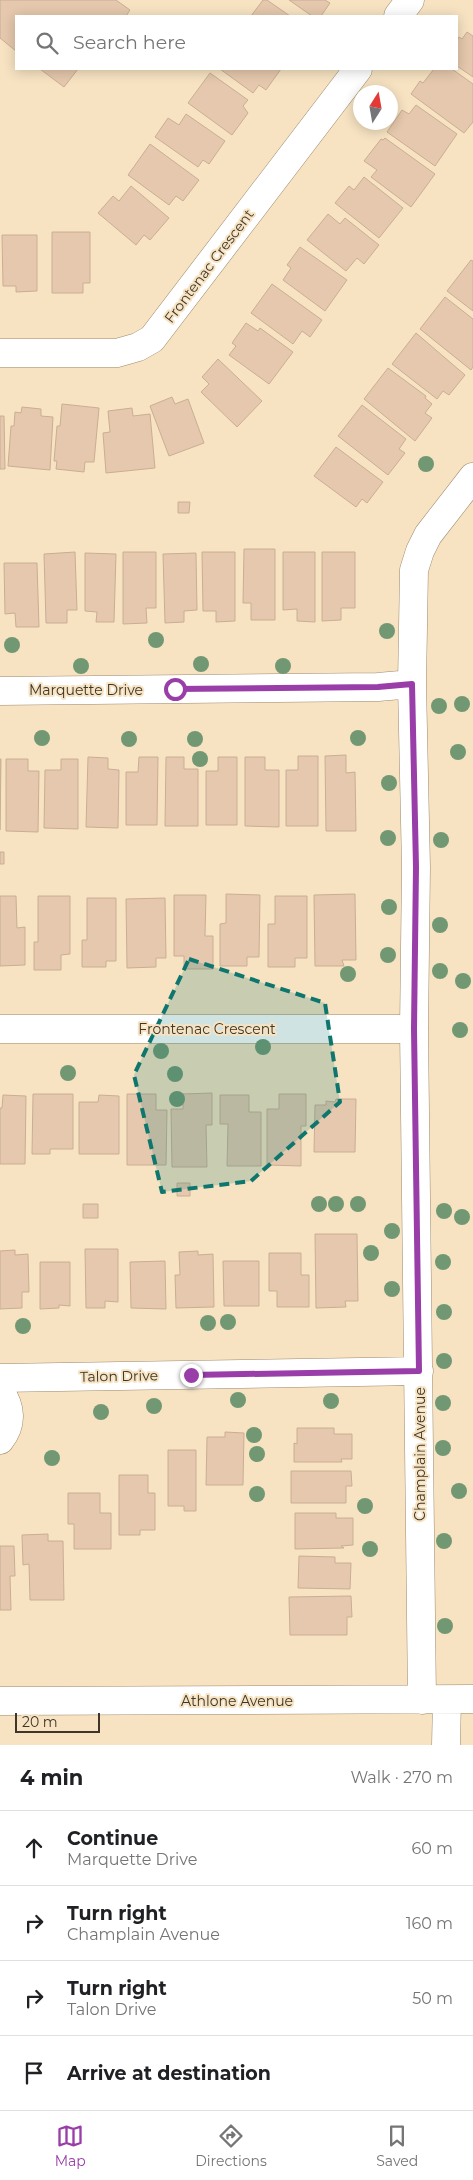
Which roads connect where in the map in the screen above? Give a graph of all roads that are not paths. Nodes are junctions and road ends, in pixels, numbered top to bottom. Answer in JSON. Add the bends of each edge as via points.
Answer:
{"nodes":[{"id":1,"x":410,"y":0,"type":"edge"},
{"id":2,"x":399,"y":15,"type":"edge"},
{"id":3,"x":357,"y":70,"type":"edge"},
{"id":4,"x":0,"y":353,"type":"edge"},
{"id":5,"x":473,"y":477,"type":"edge"},
{"id":6,"x":412,"y":684,"type":"junction"},
{"id":7,"x":0,"y":691,"type":"edge"},
{"id":8,"x":0,"y":1028,"type":"edge"},
{"id":9,"x":414,"y":1029,"type":"junction"},
{"id":10,"x":419,"y":1371,"type":"junction"},
{"id":11,"x":0,"y":1378,"type":"edge"},
{"id":12,"x":0,"y":1391,"type":"edge"},
{"id":13,"x":0,"y":1440,"type":"edge"},
{"id":14,"x":447,"y":1700,"type":"edge"},
{"id":15,"x":0,"y":1701,"type":"edge"},
{"id":16,"x":446,"y":1745,"type":"edge"}],
"edges":[{"from":1,"to":2,"type":"street"},
{"from":3,"to":4,"type":"street","name":"Frontenac Crescent","via":[[152,339],[117,353]]},
{"from":5,"to":6,"type":"street","name":"Champlain Avenue","via":[[428,536],[414,570]]},
{"from":6,"to":7,"type":"street","name":"Marquette Drive"},
{"from":6,"to":9,"type":"street","name":"Champlain Avenue","via":[[416,867]]},
{"from":8,"to":9,"type":"street","name":"Frontenac Crescent"},
{"from":9,"to":10,"type":"street","name":"Champlain Avenue"},
{"from":10,"to":11,"type":"street","name":"Talon Drive"},
{"from":10,"to":14,"type":"street","name":"Champlain Avenue"},
{"from":12,"to":13,"type":"street","via":[[10,1414],[5,1434]]},
{"from":14,"to":15,"type":"street","name":"Athlone Avenue"},
{"from":14,"to":16,"type":"street","name":"Champlain Avenue"}]}
